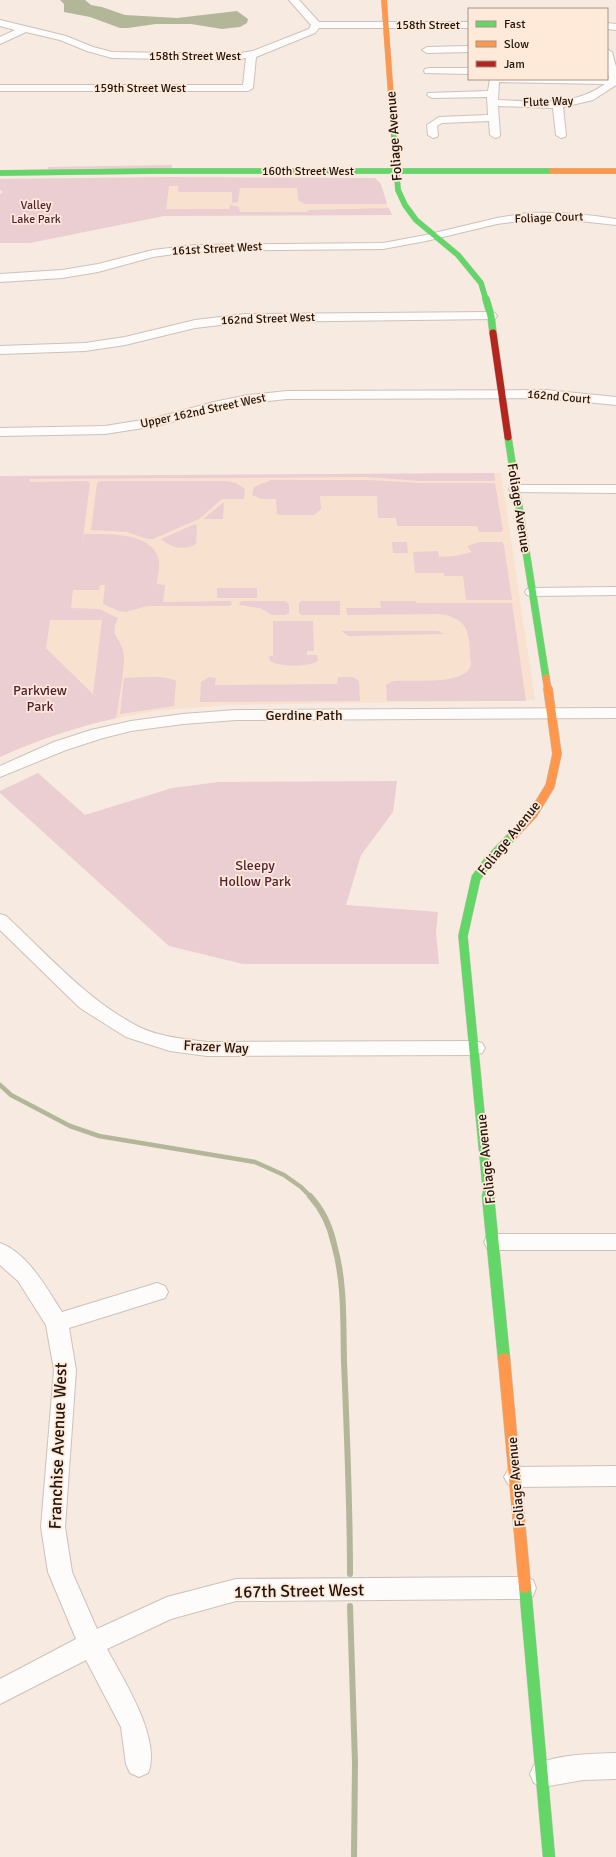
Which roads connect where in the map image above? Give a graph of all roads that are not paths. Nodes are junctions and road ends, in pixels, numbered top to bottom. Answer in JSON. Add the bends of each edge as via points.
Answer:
{"nodes":[{"id":1,"x":294,"y":0,"type":"edge"},
{"id":2,"x":384,"y":0,"type":"edge"},
{"id":3,"x":6,"y":13,"type":"dead end"},
{"id":4,"x":3,"y":23,"type":"edge"},
{"id":5,"x":316,"y":25,"type":"junction"},
{"id":6,"x":386,"y":25,"type":"junction"},
{"id":7,"x":468,"y":25,"type":"edge"},
{"id":8,"x":26,"y":28,"type":"junction"},
{"id":9,"x":0,"y":41,"type":"edge"},
{"id":10,"x":468,"y":49,"type":"edge"},
{"id":11,"x":427,"y":50,"type":"dead end"},
{"id":12,"x":251,"y":55,"type":"junction"},
{"id":13,"x":610,"y":56,"type":"edge"},
{"id":14,"x":429,"y":72,"type":"dead end"},
{"id":15,"x":468,"y":72,"type":"edge"},
{"id":16,"x":495,"y":80,"type":"edge"},
{"id":17,"x":555,"y":80,"type":"edge"},
{"id":18,"x":615,"y":81,"type":"edge"},
{"id":19,"x":0,"y":88,"type":"edge"},
{"id":20,"x":432,"y":94,"type":"dead end"},
{"id":21,"x":492,"y":99,"type":"junction"},
{"id":22,"x":558,"y":104,"type":"junction"},
{"id":23,"x":495,"y":118,"type":"junction"},
{"id":24,"x":433,"y":135,"type":"dead end"},
{"id":25,"x":495,"y":135,"type":"dead end"},
{"id":26,"x":561,"y":135,"type":"dead end"},
{"id":27,"x":616,"y":162,"type":"edge"},
{"id":28,"x":0,"y":164,"type":"edge"},
{"id":29,"x":396,"y":167,"type":"junction"},
{"id":30,"x":616,"y":171,"type":"edge"},
{"id":31,"x":0,"y":172,"type":"edge"},
{"id":32,"x":616,"y":222,"type":"edge"},
{"id":33,"x":435,"y":237,"type":"junction"},
{"id":34,"x":0,"y":278,"type":"edge"},
{"id":35,"x":491,"y":316,"type":"junction"},
{"id":36,"x":0,"y":350,"type":"edge"},
{"id":37,"x":503,"y":394,"type":"junction"},
{"id":38,"x":616,"y":401,"type":"edge"},
{"id":39,"x":0,"y":432,"type":"edge"},
{"id":40,"x":516,"y":489,"type":"junction"},
{"id":41,"x":616,"y":489,"type":"edge"},
{"id":42,"x":616,"y":591,"type":"edge"},
{"id":43,"x":532,"y":592,"type":"junction"},
{"id":44,"x":616,"y":713,"type":"edge"},
{"id":45,"x":552,"y":714,"type":"junction"},
{"id":46,"x":0,"y":772,"type":"edge"},
{"id":47,"x":0,"y":920,"type":"edge"},
{"id":48,"x":475,"y":1048,"type":"junction"},
{"id":49,"x":494,"y":1242,"type":"junction"},
{"id":50,"x":616,"y":1242,"type":"edge"},
{"id":51,"x":0,"y":1252,"type":"edge"},
{"id":52,"x":157,"y":1292,"type":"dead end"},
{"id":53,"x":57,"y":1323,"type":"junction"},
{"id":54,"x":616,"y":1476,"type":"edge"},
{"id":55,"x":516,"y":1477,"type":"junction"},
{"id":56,"x":524,"y":1588,"type":"junction"},
{"id":57,"x":91,"y":1644,"type":"junction"},
{"id":58,"x":0,"y":1692,"type":"edge"},
{"id":59,"x":139,"y":1764,"type":"dead end"},
{"id":60,"x":616,"y":1766,"type":"edge"},
{"id":61,"x":543,"y":1774,"type":"junction"},
{"id":62,"x":549,"y":1857,"type":"edge"}],
"edges":[{"from":1,"to":5,"type":"street"},
{"from":2,"to":6,"type":"street","name":"Foliage Avenue"},
{"from":3,"to":4,"type":"street","via":[[11,18]]},
{"from":4,"to":8,"type":"street","name":"158th Street West"},
{"from":5,"to":6,"type":"street"},
{"from":5,"to":12,"type":"street","name":"158th Street West","via":[[312,32],[265,52]]},
{"from":6,"to":7,"type":"street","name":"158th Street"},
{"from":6,"to":29,"type":"street","name":"Foliage Avenue"},
{"from":8,"to":9,"type":"street"},
{"from":8,"to":12,"type":"street","name":"158th Street West","via":[[112,55]]},
{"from":10,"to":11,"type":"street"},
{"from":12,"to":19,"type":"street","name":"159th Street West","via":[[248,88]]},
{"from":13,"to":18,"type":"street"},
{"from":14,"to":15,"type":"street"},
{"from":16,"to":21,"type":"street"},
{"from":17,"to":18,"type":"street"},
{"from":18,"to":22,"type":"street","name":"Flute Way","via":[[590,98]]},
{"from":20,"to":21,"type":"street","name":"Flute Way"},
{"from":21,"to":22,"type":"street","name":"Flute Way"},
{"from":21,"to":23,"type":"street"},
{"from":22,"to":26,"type":"street"},
{"from":23,"to":24,"type":"street","via":[[439,120],[432,125]]},
{"from":23,"to":25,"type":"street"},
{"from":27,"to":29,"type":"street","name":"160th Street West"},
{"from":28,"to":29,"type":"street","name":"160th Street West"},
{"from":29,"to":30,"type":"street","name":"160th Street West"},
{"from":29,"to":31,"type":"street","name":"160th Street West"},
{"from":29,"to":33,"type":"street","name":"Foliage Avenue","via":[[398,190],[404,205]]},
{"from":32,"to":33,"type":"street","name":"Foliage Court","via":[[587,217],[538,216],[498,221]]},
{"from":33,"to":34,"type":"street","name":"161st Street West","via":[[383,246],[195,248],[153,254],[62,274]]},
{"from":33,"to":35,"type":"street","name":"Foliage Avenue","via":[[458,255],[481,283]]},
{"from":35,"to":36,"type":"street","name":"162nd Street West","via":[[246,318],[194,324],[85,348]]},
{"from":35,"to":37,"type":"street","name":"Foliage Avenue"},
{"from":37,"to":38,"type":"street","name":"162nd Court","via":[[546,394]]},
{"from":37,"to":39,"type":"street","name":"Upper 162nd Street West","via":[[287,395],[248,399],[156,422],[105,430]]},
{"from":37,"to":40,"type":"street","name":"Foliage Avenue"},
{"from":40,"to":41,"type":"street"},
{"from":40,"to":43,"type":"street","name":"Foliage Avenue"},
{"from":42,"to":43,"type":"street"},
{"from":43,"to":45,"type":"street","name":"Foliage Avenue"},
{"from":44,"to":45,"type":"street","name":"Gerdine Path"},
{"from":45,"to":46,"type":"street","name":"Gerdine Path","via":[[236,715],[157,721],[97,734],[48,751]]},
{"from":45,"to":48,"type":"street","name":"Foliage Avenue","via":[[557,754],[550,786],[533,814],[484,866],[476,878],[470,900],[463,936]]},
{"from":47,"to":48,"type":"street","name":"Frazer Way","via":[[87,1003],[133,1032],[170,1044],[207,1049]]},
{"from":48,"to":49,"type":"street","name":"Foliage Avenue"},
{"from":49,"to":50,"type":"street"},
{"from":49,"to":55,"type":"street","name":"Foliage Avenue"},
{"from":51,"to":53,"type":"street","name":"Franchise Avenue West","via":[[26,1276]]},
{"from":52,"to":53,"type":"street"},
{"from":53,"to":57,"type":"street","name":"Franchise Avenue West","via":[[65,1370],[53,1527],[60,1572]]},
{"from":54,"to":55,"type":"street"},
{"from":55,"to":56,"type":"street","name":"Foliage Avenue"},
{"from":56,"to":57,"type":"street","name":"167th Street West","via":[[236,1590],[167,1608]]},
{"from":56,"to":61,"type":"street","name":"Foliage Avenue"},
{"from":57,"to":58,"type":"street","name":"167th Street West"},
{"from":57,"to":59,"type":"street","name":"Franchise Avenue West","via":[[132,1725]]},
{"from":60,"to":61,"type":"street","via":[[583,1767]]},
{"from":61,"to":62,"type":"street","name":"Foliage Avenue"}]}
